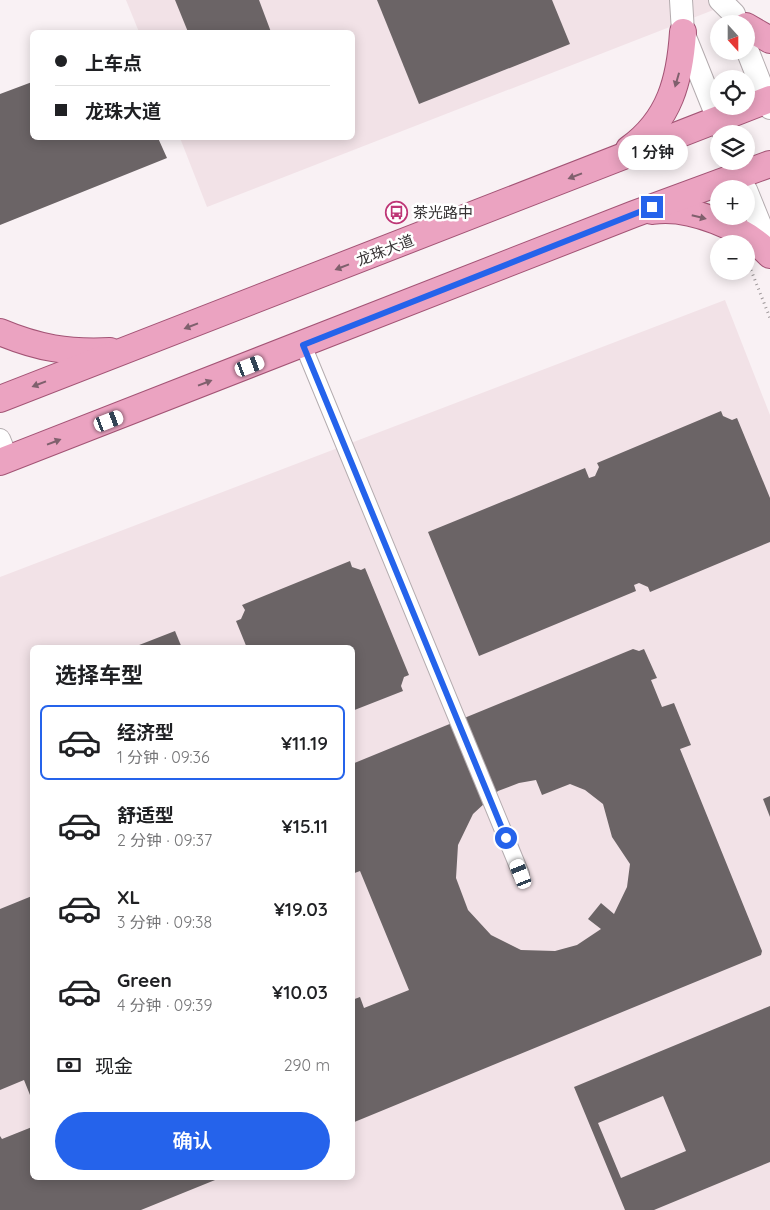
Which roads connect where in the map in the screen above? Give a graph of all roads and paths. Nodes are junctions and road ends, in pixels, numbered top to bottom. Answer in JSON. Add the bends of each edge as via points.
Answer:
{"nodes":[{"id":1,"x":681,"y":0,"type":"edge"},
{"id":2,"x":755,"y":30,"type":"edge"},
{"id":3,"x":683,"y":32,"type":"junction"},
{"id":4,"x":770,"y":40,"type":"edge"},
{"id":5,"x":751,"y":60,"type":"edge"},
{"id":6,"x":769,"y":103,"type":"edge"},
{"id":7,"x":720,"y":125,"type":"edge"},
{"id":8,"x":725,"y":125,"type":"edge"},
{"id":9,"x":710,"y":131,"type":"edge"},
{"id":10,"x":608,"y":163,"type":"junction"},
{"id":11,"x":770,"y":164,"type":"edge"},
{"id":12,"x":742,"y":179,"type":"edge"},
{"id":13,"x":634,"y":214,"type":"junction"},
{"id":14,"x":770,"y":249,"type":"edge"},
{"id":15,"x":759,"y":260,"type":"edge"},
{"id":16,"x":770,"y":318,"type":"edge"},
{"id":17,"x":0,"y":332,"type":"edge"},
{"id":18,"x":303,"y":345,"type":"junction"},
{"id":19,"x":130,"y":350,"type":"junction"},
{"id":20,"x":0,"y":399,"type":"edge"},
{"id":21,"x":3,"y":454,"type":"edge"},
{"id":22,"x":521,"y":874,"type":"dead end"}],
"edges":[{"from":1,"to":3,"type":"main road"},
{"from":2,"to":4,"type":"main road"},
{"from":3,"to":7,"type":"main road"},
{"from":3,"to":10,"type":"main road","one_way":true,"via":[[679,76],[665,108],[653,127]]},
{"from":5,"to":6,"type":"main road"},
{"from":6,"to":8,"type":"main road","name":"龙珠大道"},
{"from":9,"to":10,"type":"main road","name":"龙珠大道"},
{"from":10,"to":19,"type":"main road","name":"龙珠大道","one_way":true},
{"from":11,"to":12,"type":"main road"},
{"from":12,"to":13,"type":"main road"},
{"from":12,"to":14,"type":"main road"},
{"from":13,"to":15,"type":"main road","one_way":true,"via":[[658,210],[714,221],[747,236]]},
{"from":13,"to":18,"type":"main road"},
{"from":15,"to":16,"type":"path"},
{"from":17,"to":19,"type":"main road","via":[[50,349],[83,352]]},
{"from":21,"to":18,"type":"main road","one_way":true},
{"from":18,"to":22,"type":"street"},
{"from":19,"to":20,"type":"main road","name":"龙珠大道","one_way":true}]}
